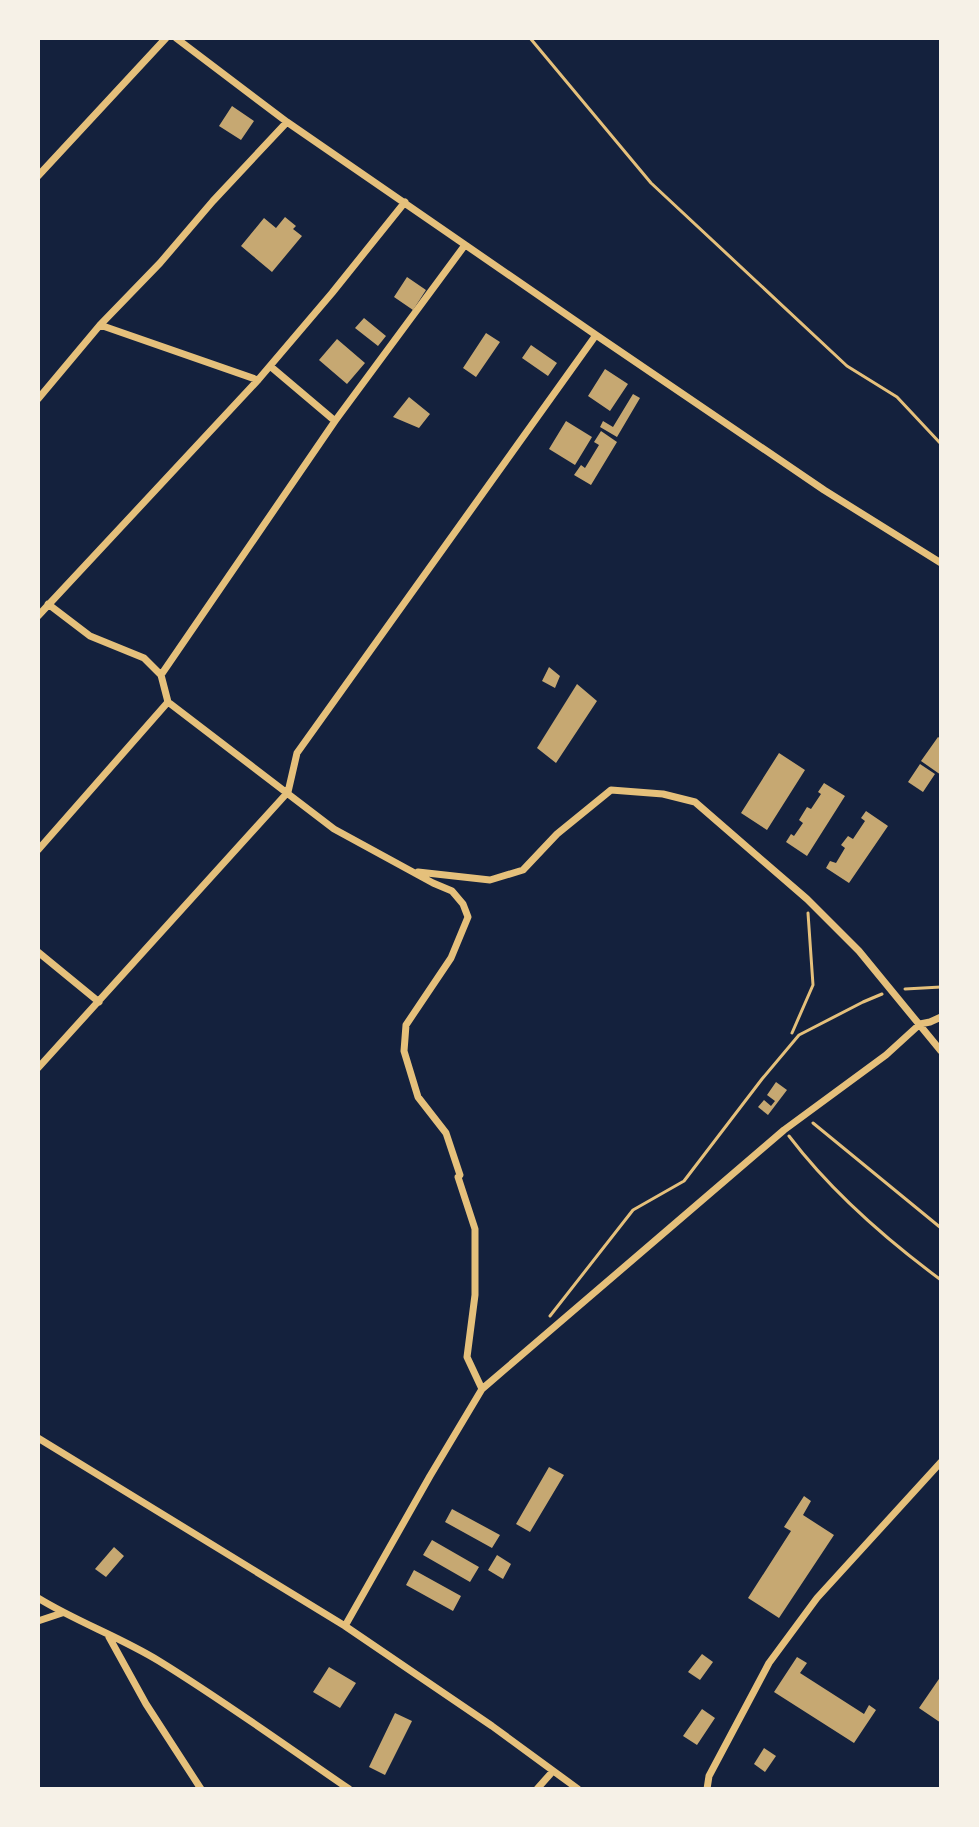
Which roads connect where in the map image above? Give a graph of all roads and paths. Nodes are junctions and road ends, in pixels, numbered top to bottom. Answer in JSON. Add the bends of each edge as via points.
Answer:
{"nodes":[{"id":1,"x":166,"y":38,"type":"edge"},
{"id":2,"x":176,"y":38,"type":"edge"},
{"id":3,"x":530,"y":38,"type":"edge"},
{"id":4,"x":287,"y":122,"type":"junction"},
{"id":5,"x":38,"y":176,"type":"edge"},
{"id":6,"x":405,"y":202,"type":"junction"},
{"id":7,"x":465,"y":245,"type":"junction"},
{"id":8,"x":100,"y":325,"type":"junction"},
{"id":9,"x":596,"y":335,"type":"junction"},
{"id":10,"x":270,"y":366,"type":"junction"},
{"id":11,"x":258,"y":380,"type":"junction"},
{"id":12,"x":38,"y":399,"type":"edge"},
{"id":13,"x":335,"y":421,"type":"junction"},
{"id":14,"x":941,"y":444,"type":"edge"},
{"id":15,"x":941,"y":563,"type":"edge"},
{"id":16,"x":48,"y":604,"type":"junction"},
{"id":17,"x":38,"y":616,"type":"edge"},
{"id":18,"x":161,"y":675,"type":"junction"},
{"id":19,"x":168,"y":702,"type":"junction"},
{"id":20,"x":288,"y":792,"type":"junction"},
{"id":21,"x":38,"y":850,"type":"edge"},
{"id":22,"x":412,"y":872,"type":"junction"},
{"id":23,"x":807,"y":899,"type":"junction"},
{"id":24,"x":38,"y":952,"type":"edge"},
{"id":25,"x":941,"y":987,"type":"edge"},
{"id":26,"x":892,"y":990,"type":"junction"},
{"id":27,"x":99,"y":1002,"type":"junction"},
{"id":28,"x":941,"y":1017,"type":"edge"},
{"id":29,"x":920,"y":1024,"type":"junction"},
{"id":30,"x":792,"y":1033,"type":"dead end"},
{"id":31,"x":941,"y":1051,"type":"edge"},
{"id":32,"x":38,"y":1068,"type":"edge"},
{"id":33,"x":804,"y":1115,"type":"junction"},
{"id":34,"x":784,"y":1130,"type":"junction"},
{"id":35,"x":941,"y":1228,"type":"edge"},
{"id":36,"x":941,"y":1280,"type":"edge"},
{"id":37,"x":550,"y":1316,"type":"dead end"},
{"id":38,"x":482,"y":1389,"type":"junction"},
{"id":39,"x":38,"y":1438,"type":"edge"},
{"id":40,"x":941,"y":1462,"type":"edge"},
{"id":41,"x":38,"y":1598,"type":"edge"},
{"id":42,"x":62,"y":1613,"type":"junction"},
{"id":43,"x":38,"y":1621,"type":"edge"},
{"id":44,"x":345,"y":1626,"type":"junction"},
{"id":45,"x":108,"y":1635,"type":"junction"},
{"id":46,"x":553,"y":1771,"type":"junction"},
{"id":47,"x":201,"y":1789,"type":"edge"},
{"id":48,"x":349,"y":1789,"type":"edge"},
{"id":49,"x":537,"y":1789,"type":"edge"},
{"id":50,"x":578,"y":1789,"type":"edge"},
{"id":51,"x":707,"y":1789,"type":"edge"}],
"edges":[{"from":1,"to":5,"type":"street"},
{"from":2,"to":4,"type":"street"},
{"from":3,"to":14,"type":"path","via":[[651,183],[847,366],[897,397]]},
{"from":4,"to":6,"type":"street"},
{"from":4,"to":8,"type":"street"},
{"from":6,"to":7,"type":"street"},
{"from":6,"to":10,"type":"street"},
{"from":7,"to":9,"type":"street"},
{"from":7,"to":13,"type":"street"},
{"from":8,"to":11,"type":"street"},
{"from":8,"to":12,"type":"street"},
{"from":9,"to":15,"type":"street"},
{"from":9,"to":20,"type":"street","via":[[297,753]]},
{"from":10,"to":11,"type":"street"},
{"from":10,"to":13,"type":"street"},
{"from":11,"to":16,"type":"street"},
{"from":13,"to":18,"type":"street"},
{"from":16,"to":17,"type":"street"},
{"from":16,"to":18,"type":"street","via":[[90,636],[144,658]]},
{"from":18,"to":19,"type":"street"},
{"from":19,"to":20,"type":"street"},
{"from":19,"to":21,"type":"street"},
{"from":20,"to":22,"type":"street","via":[[334,829]]},
{"from":20,"to":27,"type":"street"},
{"from":22,"to":23,"type":"street","via":[[490,880],[523,870],[611,790],[695,802]]},
{"from":22,"to":38,"type":"street","via":[[452,891],[468,917],[451,958],[406,1025],[404,1051],[418,1097],[446,1133],[475,1229],[475,1295],[467,1357]]},
{"from":23,"to":26,"type":"street"},
{"from":23,"to":30,"type":"path","via":[[813,985]]},
{"from":24,"to":27,"type":"street"},
{"from":25,"to":26,"type":"path"},
{"from":26,"to":29,"type":"street"},
{"from":26,"to":37,"type":"path","via":[[799,1035],[684,1181],[633,1210]]},
{"from":27,"to":32,"type":"street"},
{"from":28,"to":29,"type":"street"},
{"from":29,"to":31,"type":"street"},
{"from":29,"to":33,"type":"street"},
{"from":33,"to":34,"type":"street"},
{"from":33,"to":35,"type":"path"},
{"from":34,"to":36,"type":"path","via":[[813,1167],[905,1254]]},
{"from":34,"to":38,"type":"street"},
{"from":38,"to":44,"type":"street"},
{"from":39,"to":44,"type":"street"},
{"from":40,"to":51,"type":"street","via":[[817,1598],[769,1663]]},
{"from":41,"to":42,"type":"street"},
{"from":42,"to":43,"type":"street"},
{"from":42,"to":45,"type":"street"},
{"from":44,"to":46,"type":"street"},
{"from":45,"to":47,"type":"street"},
{"from":45,"to":48,"type":"street","via":[[156,1659]]},
{"from":46,"to":49,"type":"street"},
{"from":46,"to":50,"type":"street"}]}
